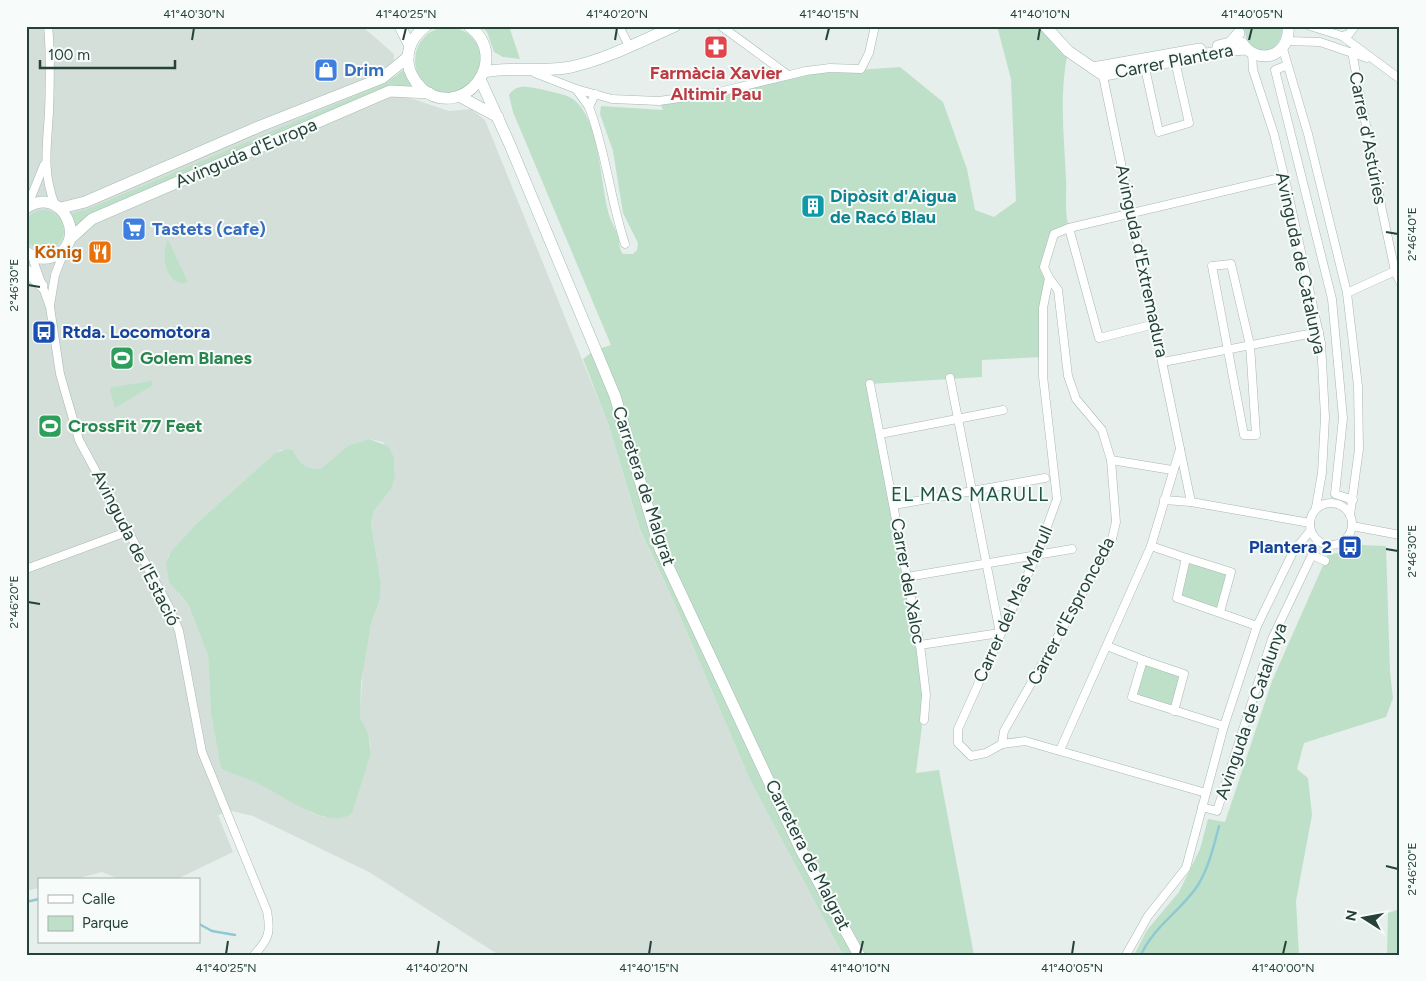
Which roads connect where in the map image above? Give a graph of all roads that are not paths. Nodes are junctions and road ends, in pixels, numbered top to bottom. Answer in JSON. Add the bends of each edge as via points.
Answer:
{"nodes":[{"id":1,"x":48,"y":26,"type":"edge"},
{"id":2,"x":400,"y":26,"type":"edge"},
{"id":3,"x":426,"y":26,"type":"edge"},
{"id":4,"x":469,"y":26,"type":"edge"},
{"id":5,"x":619,"y":26,"type":"edge"},
{"id":6,"x":675,"y":26,"type":"edge"},
{"id":7,"x":721,"y":26,"type":"edge"},
{"id":8,"x":875,"y":26,"type":"edge"},
{"id":9,"x":1046,"y":26,"type":"edge"},
{"id":10,"x":1288,"y":26,"type":"edge"},
{"id":11,"x":1310,"y":26,"type":"edge"},
{"id":12,"x":1355,"y":26,"type":"edge"},
{"id":13,"x":1239,"y":30,"type":"edge"},
{"id":14,"x":1342,"y":36,"type":"junction"},
{"id":15,"x":1285,"y":45,"type":"junction"},
{"id":16,"x":629,"y":46,"type":"junction"},
{"id":17,"x":1249,"y":51,"type":"junction"},
{"id":18,"x":409,"y":52,"type":"junction"},
{"id":19,"x":486,"y":52,"type":"junction"},
{"id":20,"x":1352,"y":52,"type":"junction"},
{"id":21,"x":1176,"y":61,"type":"junction"},
{"id":22,"x":1380,"y":64,"type":"junction"},
{"id":23,"x":1285,"y":66,"type":"dead end"},
{"id":24,"x":508,"y":68,"type":"junction"},
{"id":25,"x":1096,"y":68,"type":"junction"},
{"id":26,"x":1145,"y":68,"type":"junction"},
{"id":27,"x":526,"y":70,"type":"junction"},
{"id":28,"x":788,"y":75,"type":"junction"},
{"id":29,"x":482,"y":76,"type":"junction"},
{"id":30,"x":1400,"y":79,"type":"edge"},
{"id":31,"x":576,"y":89,"type":"junction"},
{"id":32,"x":429,"y":93,"type":"junction"},
{"id":33,"x":595,"y":94,"type":"junction"},
{"id":34,"x":459,"y":96,"type":"junction"},
{"id":35,"x":590,"y":107,"type":"junction"},
{"id":36,"x":498,"y":117,"type":"junction"},
{"id":37,"x":46,"y":160,"type":"junction"},
{"id":38,"x":1284,"y":177,"type":"junction"},
{"id":39,"x":58,"y":206,"type":"junction"},
{"id":40,"x":27,"y":208,"type":"edge"},
{"id":41,"x":1132,"y":214,"type":"junction"},
{"id":42,"x":1069,"y":228,"type":"junction"},
{"id":43,"x":68,"y":243,"type":"junction"},
{"id":44,"x":625,"y":244,"type":"dead end"},
{"id":45,"x":30,"y":256,"type":"edge"},
{"id":46,"x":26,"y":270,"type":"edge"},
{"id":47,"x":1395,"y":272,"type":"junction"},
{"id":48,"x":1049,"y":278,"type":"junction"},
{"id":49,"x":1400,"y":282,"type":"edge"},
{"id":50,"x":42,"y":286,"type":"junction"},
{"id":51,"x":1347,"y":293,"type":"junction"},
{"id":52,"x":50,"y":307,"type":"junction"},
{"id":53,"x":1155,"y":324,"type":"junction"},
{"id":54,"x":1319,"y":332,"type":"junction"},
{"id":55,"x":1250,"y":344,"type":"junction"},
{"id":56,"x":1227,"y":349,"type":"junction"},
{"id":57,"x":1163,"y":362,"type":"junction"},
{"id":58,"x":950,"y":378,"type":"dead end"},
{"id":59,"x":870,"y":384,"type":"dead end"},
{"id":60,"x":1003,"y":410,"type":"dead end"},
{"id":61,"x":957,"y":418,"type":"junction"},
{"id":62,"x":880,"y":434,"type":"junction"},
{"id":63,"x":1180,"y":447,"type":"junction"},
{"id":64,"x":1111,"y":460,"type":"junction"},
{"id":65,"x":1172,"y":470,"type":"junction"},
{"id":66,"x":1045,"y":478,"type":"dead end"},
{"id":67,"x":972,"y":492,"type":"junction"},
{"id":68,"x":1164,"y":500,"type":"junction"},
{"id":69,"x":1353,"y":500,"type":"junction"},
{"id":70,"x":1191,"y":502,"type":"junction"},
{"id":71,"x":894,"y":505,"type":"junction"},
{"id":72,"x":1316,"y":507,"type":"junction"},
{"id":73,"x":1350,"y":515,"type":"junction"},
{"id":74,"x":1352,"y":526,"type":"junction"},
{"id":75,"x":1310,"y":527,"type":"junction"},
{"id":76,"x":129,"y":530,"type":"junction"},
{"id":77,"x":1400,"y":535,"type":"edge"},
{"id":78,"x":1151,"y":546,"type":"junction"},
{"id":79,"x":1072,"y":549,"type":"dead end"},
{"id":80,"x":1037,"y":554,"type":"junction"},
{"id":81,"x":1186,"y":558,"type":"junction"},
{"id":82,"x":1325,"y":561,"type":"dead end"},
{"id":83,"x":987,"y":563,"type":"junction"},
{"id":84,"x":26,"y":568,"type":"edge"},
{"id":85,"x":907,"y":577,"type":"junction"},
{"id":86,"x":1220,"y":612,"type":"junction"},
{"id":87,"x":1257,"y":626,"type":"junction"},
{"id":88,"x":1000,"y":633,"type":"junction"},
{"id":89,"x":920,"y":645,"type":"junction"},
{"id":90,"x":1107,"y":646,"type":"junction"},
{"id":91,"x":1143,"y":660,"type":"junction"},
{"id":92,"x":1174,"y":710,"type":"junction"},
{"id":93,"x":924,"y":720,"type":"dead end"},
{"id":94,"x":1224,"y":726,"type":"junction"},
{"id":95,"x":1002,"y":744,"type":"junction"},
{"id":96,"x":1060,"y":750,"type":"junction"},
{"id":97,"x":1206,"y":793,"type":"junction"},
{"id":98,"x":1202,"y":807,"type":"junction"},
{"id":99,"x":254,"y":955,"type":"edge"},
{"id":100,"x":860,"y":955,"type":"edge"},
{"id":101,"x":1126,"y":955,"type":"edge"}],
"edges":[{"from":1,"to":37,"type":"street"},
{"from":2,"to":18,"type":"street"},
{"from":3,"to":18,"type":"street","name":"Avinguda d'Europa","via":[[415,36]]},
{"from":4,"to":19,"type":"street","via":[[480,37]]},
{"from":5,"to":16,"type":"street"},
{"from":6,"to":16,"type":"street"},
{"from":7,"to":28,"type":"street"},
{"from":8,"to":28,"type":"street","via":[[861,69],[830,68]]},
{"from":9,"to":25,"type":"street","via":[[1068,51]]},
{"from":10,"to":15,"type":"street"},
{"from":11,"to":14,"type":"street"},
{"from":12,"to":14,"type":"street","via":[[1349,34]]},
{"from":13,"to":17,"type":"street"},
{"from":13,"to":25,"type":"street","name":"Carrer Plantera","via":[[1226,44]]},
{"from":14,"to":22,"type":"street"},
{"from":15,"to":17,"type":"street","name":"Carrer Plantera","via":[[1263,56]]},
{"from":15,"to":20,"type":"street","via":[[1320,42]]},
{"from":15,"to":51,"type":"street","name":"Avinguda de Catalunya"},
{"from":16,"to":27,"type":"street","via":[[570,67]]},
{"from":17,"to":21,"type":"street","name":"Carrer Plantera","via":[[1226,50]]},
{"from":17,"to":38,"type":"street","name":"Avinguda de Catalunya"},
{"from":18,"to":32,"type":"street","via":[[413,78]]},
{"from":18,"to":39,"type":"street","name":"Avinguda d'Europa","via":[[382,78],[258,127],[85,202]]},
{"from":19,"to":24,"type":"street"},
{"from":19,"to":29,"type":"street"},
{"from":20,"to":22,"type":"street"},
{"from":20,"to":47,"type":"street","name":"Carrer d'Astúries"},
{"from":21,"to":26,"type":"street","name":"Carrer Plantera"},
{"from":21,"to":26,"type":"street","via":[[1189,123],[1159,132]]},
{"from":22,"to":30,"type":"street"},
{"from":23,"to":69,"type":"street","name":"Avinguda de Catalunya","via":[[1275,70],[1332,299],[1344,418],[1334,494]]},
{"from":24,"to":27,"type":"street"},
{"from":24,"to":29,"type":"street"},
{"from":25,"to":26,"type":"street","name":"Carrer Plantera"},
{"from":25,"to":41,"type":"street","name":"Avinguda d'Extremadura"},
{"from":27,"to":31,"type":"street"},
{"from":28,"to":33,"type":"street","via":[[715,93],[659,100],[612,99]]},
{"from":29,"to":34,"type":"street","via":[[469,91]]},
{"from":29,"to":36,"type":"street","name":"Carretera de Malgrat"},
{"from":31,"to":33,"type":"street"},
{"from":31,"to":35,"type":"street"},
{"from":32,"to":34,"type":"street","name":"Avinguda d'Europa","via":[[444,98]]},
{"from":32,"to":43,"type":"street","name":"Avinguda d'Europa","via":[[390,92],[92,219]]},
{"from":33,"to":35,"type":"street"},
{"from":34,"to":36,"type":"street"},
{"from":35,"to":44,"type":"street","via":[[615,215]]},
{"from":36,"to":100,"type":"street","name":"Carretera de Malgrat","via":[[615,396],[660,549],[801,850]]},
{"from":37,"to":39,"type":"street","via":[[47,184]]},
{"from":37,"to":40,"type":"street"},
{"from":38,"to":41,"type":"street"},
{"from":38,"to":54,"type":"street","name":"Avinguda de Catalunya"},
{"from":39,"to":40,"type":"street","name":"Avinguda d'Europa","via":[[36,203]]},
{"from":39,"to":43,"type":"street","via":[[66,215]]},
{"from":41,"to":42,"type":"street"},
{"from":41,"to":53,"type":"street","name":"Avinguda d'Extremadura"},
{"from":42,"to":48,"type":"street","name":"Carrer del Mas Marull","via":[[1054,234],[1044,267]]},
{"from":42,"to":53,"type":"street","via":[[1099,338]]},
{"from":43,"to":45,"type":"street","name":"Avinguda d'Europa","via":[[57,255],[46,258]]},
{"from":43,"to":52,"type":"street","name":"Avinguda de l'Estació","via":[[55,275]]},
{"from":45,"to":50,"type":"street","name":"Avinguda de l'Estació"},
{"from":46,"to":50,"type":"street"},
{"from":47,"to":49,"type":"street","name":"Carrer d'Astúries"},
{"from":47,"to":51,"type":"street"},
{"from":48,"to":64,"type":"street","name":"Carrer d'Espronceda","via":[[1058,290],[1068,376],[1076,399],[1102,430]]},
{"from":48,"to":80,"type":"street","name":"Carrer del Mas Marull","via":[[1043,308],[1043,376],[1057,499]]},
{"from":50,"to":52,"type":"street","name":"Avinguda de l'Estació"},
{"from":51,"to":69,"type":"street","name":"Avinguda de Catalunya","via":[[1358,386],[1359,449]]},
{"from":52,"to":76,"type":"street","name":"Avinguda de l'Estació","via":[[60,374],[79,440]]},
{"from":53,"to":57,"type":"street","name":"Avinguda d'Extremadura"},
{"from":54,"to":55,"type":"street"},
{"from":54,"to":72,"type":"street","name":"Avinguda de Catalunya","via":[[1326,416]]},
{"from":55,"to":56,"type":"street"},
{"from":55,"to":56,"type":"street","via":[[1231,264],[1212,266]]},
{"from":55,"to":56,"type":"street","via":[[1256,435],[1244,435]]},
{"from":56,"to":57,"type":"street"},
{"from":57,"to":63,"type":"street","name":"Avinguda d'Extremadura"},
{"from":58,"to":61,"type":"street"},
{"from":59,"to":62,"type":"street","name":"Carrer del Xaloc"},
{"from":60,"to":61,"type":"street"},
{"from":61,"to":62,"type":"street"},
{"from":61,"to":67,"type":"street"},
{"from":62,"to":71,"type":"street","name":"Carrer del Xaloc"},
{"from":63,"to":65,"type":"street"},
{"from":63,"to":70,"type":"street","name":"Avinguda d'Extremadura"},
{"from":64,"to":65,"type":"street"},
{"from":64,"to":95,"type":"street","name":"Carrer d'Espronceda","via":[[1116,522],[1112,543],[1004,731]]},
{"from":65,"to":68,"type":"street"},
{"from":66,"to":67,"type":"street"},
{"from":67,"to":71,"type":"street"},
{"from":67,"to":83,"type":"street"},
{"from":68,"to":70,"type":"street"},
{"from":68,"to":78,"type":"street"},
{"from":69,"to":73,"type":"street","name":"Avinguda de Catalunya"},
{"from":70,"to":75,"type":"street"},
{"from":71,"to":85,"type":"street","name":"Carrer del Xaloc"},
{"from":72,"to":73,"type":"street","via":[[1334,503],[1344,507]]},
{"from":72,"to":75,"type":"street"},
{"from":73,"to":74,"type":"street"},
{"from":74,"to":75,"type":"street","via":[[1344,541],[1327,546],[1319,543]]},
{"from":74,"to":77,"type":"street"},
{"from":75,"to":87,"type":"street","name":"Avinguda de Catalunya","via":[[1293,552]]},
{"from":76,"to":84,"type":"street"},
{"from":76,"to":99,"type":"street","name":"Avinguda de l'Estació","via":[[179,631],[202,752],[267,911],[271,930]]},
{"from":78,"to":81,"type":"street"},
{"from":78,"to":90,"type":"street"},
{"from":79,"to":80,"type":"street"},
{"from":80,"to":83,"type":"street"},
{"from":80,"to":88,"type":"street","name":"Carrer del Mas Marull"},
{"from":81,"to":86,"type":"street","via":[[1177,598]]},
{"from":81,"to":86,"type":"street","via":[[1231,572]]},
{"from":82,"to":98,"type":"street","name":"Avinguda de Catalunya","via":[[1312,555],[1272,638],[1217,811]]},
{"from":83,"to":85,"type":"street"},
{"from":83,"to":88,"type":"street"},
{"from":85,"to":89,"type":"street","name":"Carrer del Xaloc"},
{"from":86,"to":87,"type":"street"},
{"from":87,"to":94,"type":"street","name":"Avinguda de Catalunya"},
{"from":88,"to":89,"type":"street"},
{"from":88,"to":95,"type":"street","name":"Carrer del Mas Marull","via":[[965,710],[958,729],[958,743],[971,756],[986,753]]},
{"from":89,"to":93,"type":"street","name":"Carrer del Xaloc","via":[[926,695]]},
{"from":90,"to":91,"type":"street"},
{"from":90,"to":96,"type":"street"},
{"from":91,"to":92,"type":"street","via":[[1184,674]]},
{"from":91,"to":92,"type":"street","via":[[1132,698]]},
{"from":92,"to":94,"type":"street"},
{"from":94,"to":97,"type":"street","name":"Avinguda de Catalunya"},
{"from":95,"to":96,"type":"street","name":"Carrer del Mas Marull","via":[[1025,741]]},
{"from":96,"to":97,"type":"street","name":"Carrer del Mas Marull"},
{"from":97,"to":98,"type":"street","name":"Avinguda de Catalunya"},
{"from":98,"to":101,"type":"street","name":"Avinguda de Catalunya","via":[[1186,868],[1148,916]]}]}
